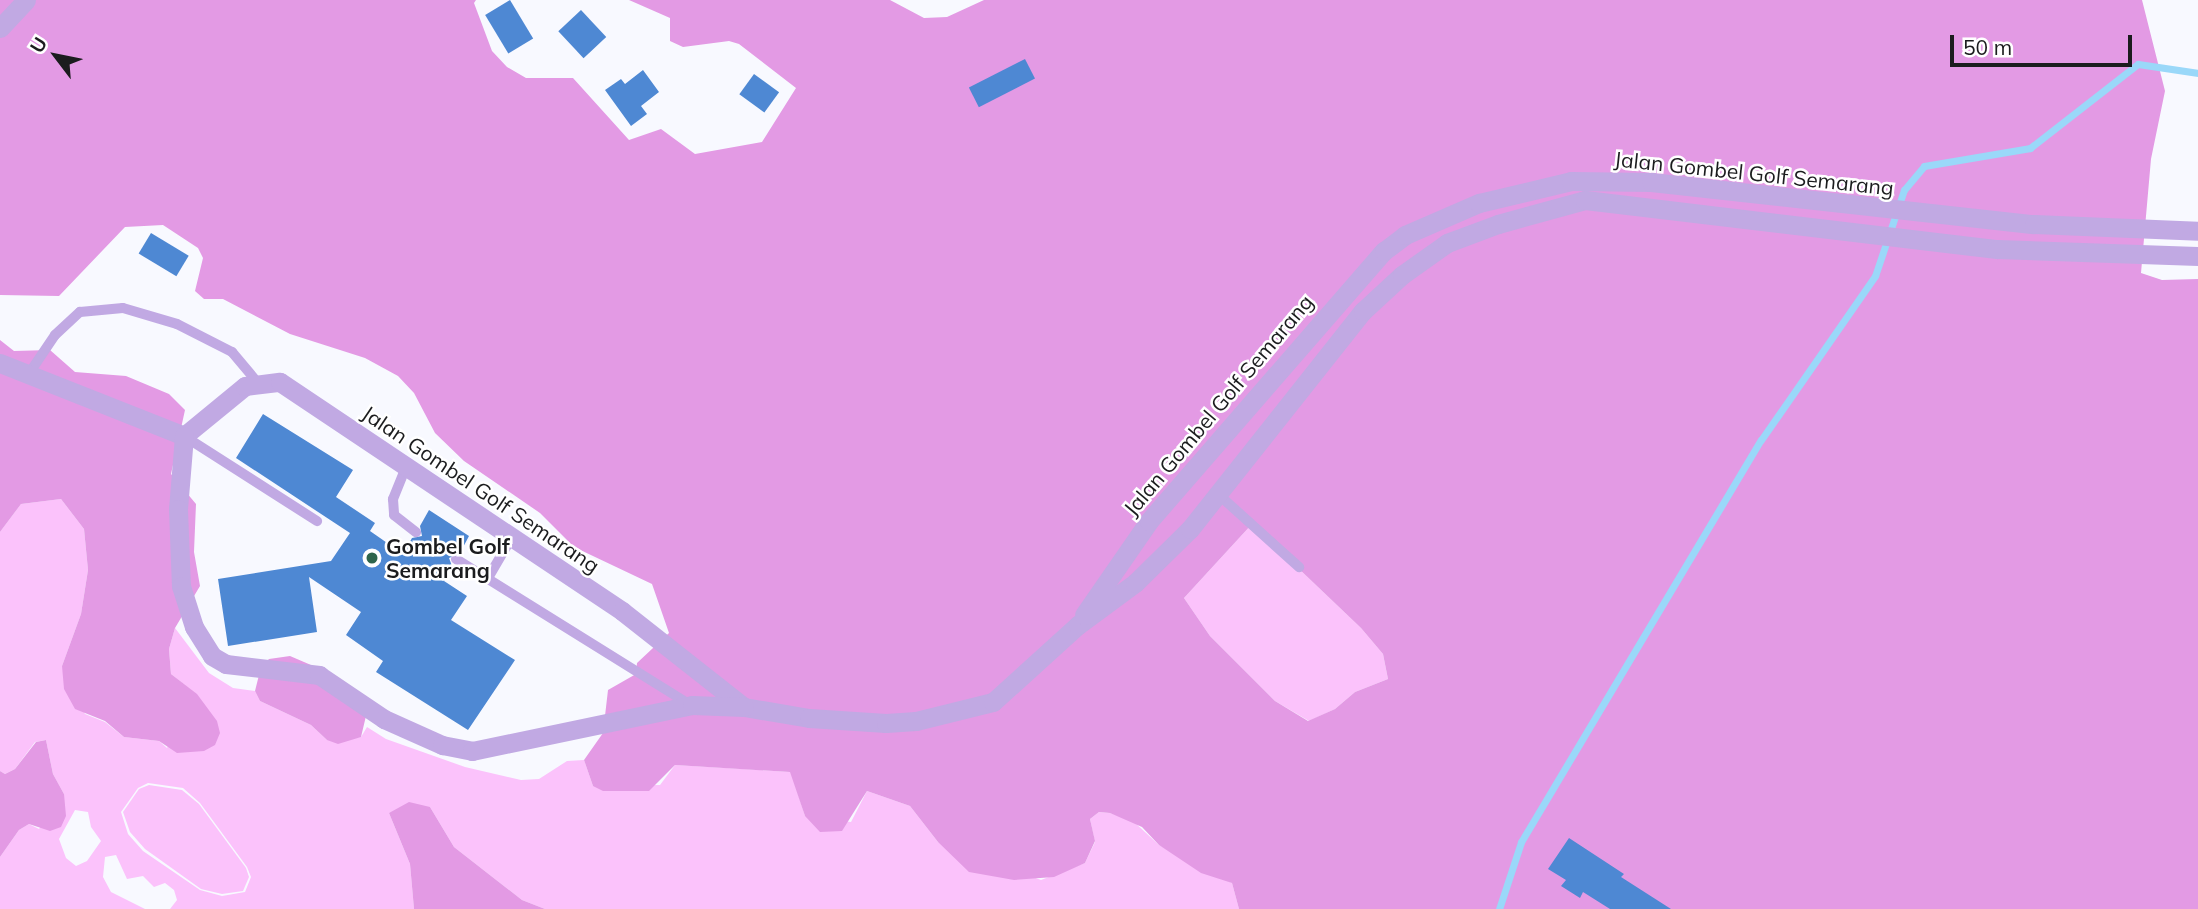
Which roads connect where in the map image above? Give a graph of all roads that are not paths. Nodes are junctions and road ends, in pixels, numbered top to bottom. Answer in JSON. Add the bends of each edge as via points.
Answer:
{"nodes":[{"id":1,"x":26,"y":0,"type":"edge"},
{"id":2,"x":0,"y":29,"type":"edge"},
{"id":3,"x":1913,"y":212,"type":"junction"},
{"id":4,"x":1436,"y":221,"type":"junction"},
{"id":5,"x":2198,"y":231,"type":"edge"},
{"id":6,"x":1906,"y":240,"type":"junction"},
{"id":7,"x":1447,"y":243,"type":"junction"},
{"id":8,"x":2198,"y":256,"type":"edge"},
{"id":9,"x":0,"y":363,"type":"edge"},
{"id":10,"x":28,"y":375,"type":"junction"},
{"id":11,"x":256,"y":381,"type":"junction"},
{"id":12,"x":184,"y":436,"type":"junction"},
{"id":13,"x":1222,"y":438,"type":"junction"},
{"id":14,"x":1248,"y":458,"type":"junction"},
{"id":15,"x":406,"y":467,"type":"junction"},
{"id":16,"x":1219,"y":495,"type":"junction"},
{"id":17,"x":317,"y":521,"type":"dead end"},
{"id":18,"x":416,"y":532,"type":"dead end"},
{"id":19,"x":512,"y":537,"type":"junction"},
{"id":20,"x":456,"y":559,"type":"dead end"},
{"id":21,"x":1299,"y":567,"type":"dead end"},
{"id":22,"x":488,"y":578,"type":"junction"},
{"id":23,"x":1078,"y":625,"type":"junction"},
{"id":24,"x":692,"y":705,"type":"junction"},
{"id":25,"x":744,"y":707,"type":"junction"}],
"edges":[{"from":1,"to":2,"type":"street"},
{"from":3,"to":4,"type":"street","name":"Jalan Gombel Golf Semarang","via":[[1651,182],[1571,181],[1479,202]]},
{"from":3,"to":5,"type":"street","name":"Jalan Gombel Golf Semarang","via":[[2034,225]]},
{"from":3,"to":6,"type":"street"},
{"from":4,"to":7,"type":"street"},
{"from":4,"to":13,"type":"street","name":"Jalan Gombel Golf Semarang","via":[[1384,251]]},
{"from":6,"to":7,"type":"street","name":"Jalan Gombel Golf Semarang","via":[[1584,200]]},
{"from":6,"to":8,"type":"street","name":"Jalan Gombel Golf Semarang","via":[[1997,249]]},
{"from":7,"to":14,"type":"street","name":"Jalan Gombel Golf Semarang","via":[[1363,311]]},
{"from":9,"to":10,"type":"street"},
{"from":10,"to":11,"type":"lane","via":[[55,335],[80,312],[123,309],[177,324],[232,352]]},
{"from":10,"to":12,"type":"street"},
{"from":11,"to":12,"type":"street","via":[[228,397]]},
{"from":11,"to":15,"type":"street","name":"Jalan Gombel Golf Semarang","via":[[280,382]]},
{"from":12,"to":17,"type":"lane"},
{"from":12,"to":24,"type":"street","name":"Jalan Gombel Golf Semarang","via":[[178,509],[181,586],[194,627],[212,656],[226,664],[319,675],[384,719],[442,745],[472,751]]},
{"from":13,"to":14,"type":"street"},
{"from":13,"to":23,"type":"street","name":"Jalan Gombel Golf Semarang","via":[[1149,521]]},
{"from":14,"to":16,"type":"street","name":"Jalan Gombel Golf Semarang"},
{"from":15,"to":18,"type":"lane","via":[[393,499],[394,515]]},
{"from":15,"to":19,"type":"street","name":"Jalan Gombel Golf Semarang"},
{"from":16,"to":21,"type":"lane"},
{"from":16,"to":23,"type":"street","name":"Jalan Gombel Golf Semarang","via":[[1135,583]]},
{"from":19,"to":22,"type":"lane"},
{"from":19,"to":25,"type":"street","name":"Jalan Gombel Golf Semarang","via":[[622,611]]},
{"from":20,"to":22,"type":"lane"},
{"from":22,"to":24,"type":"lane"},
{"from":23,"to":25,"type":"street","name":"Jalan Gombel Golf Semarang","via":[[984,706],[886,723],[809,718]]},
{"from":24,"to":25,"type":"street","name":"Jalan Gombel Golf Semarang"}]}
